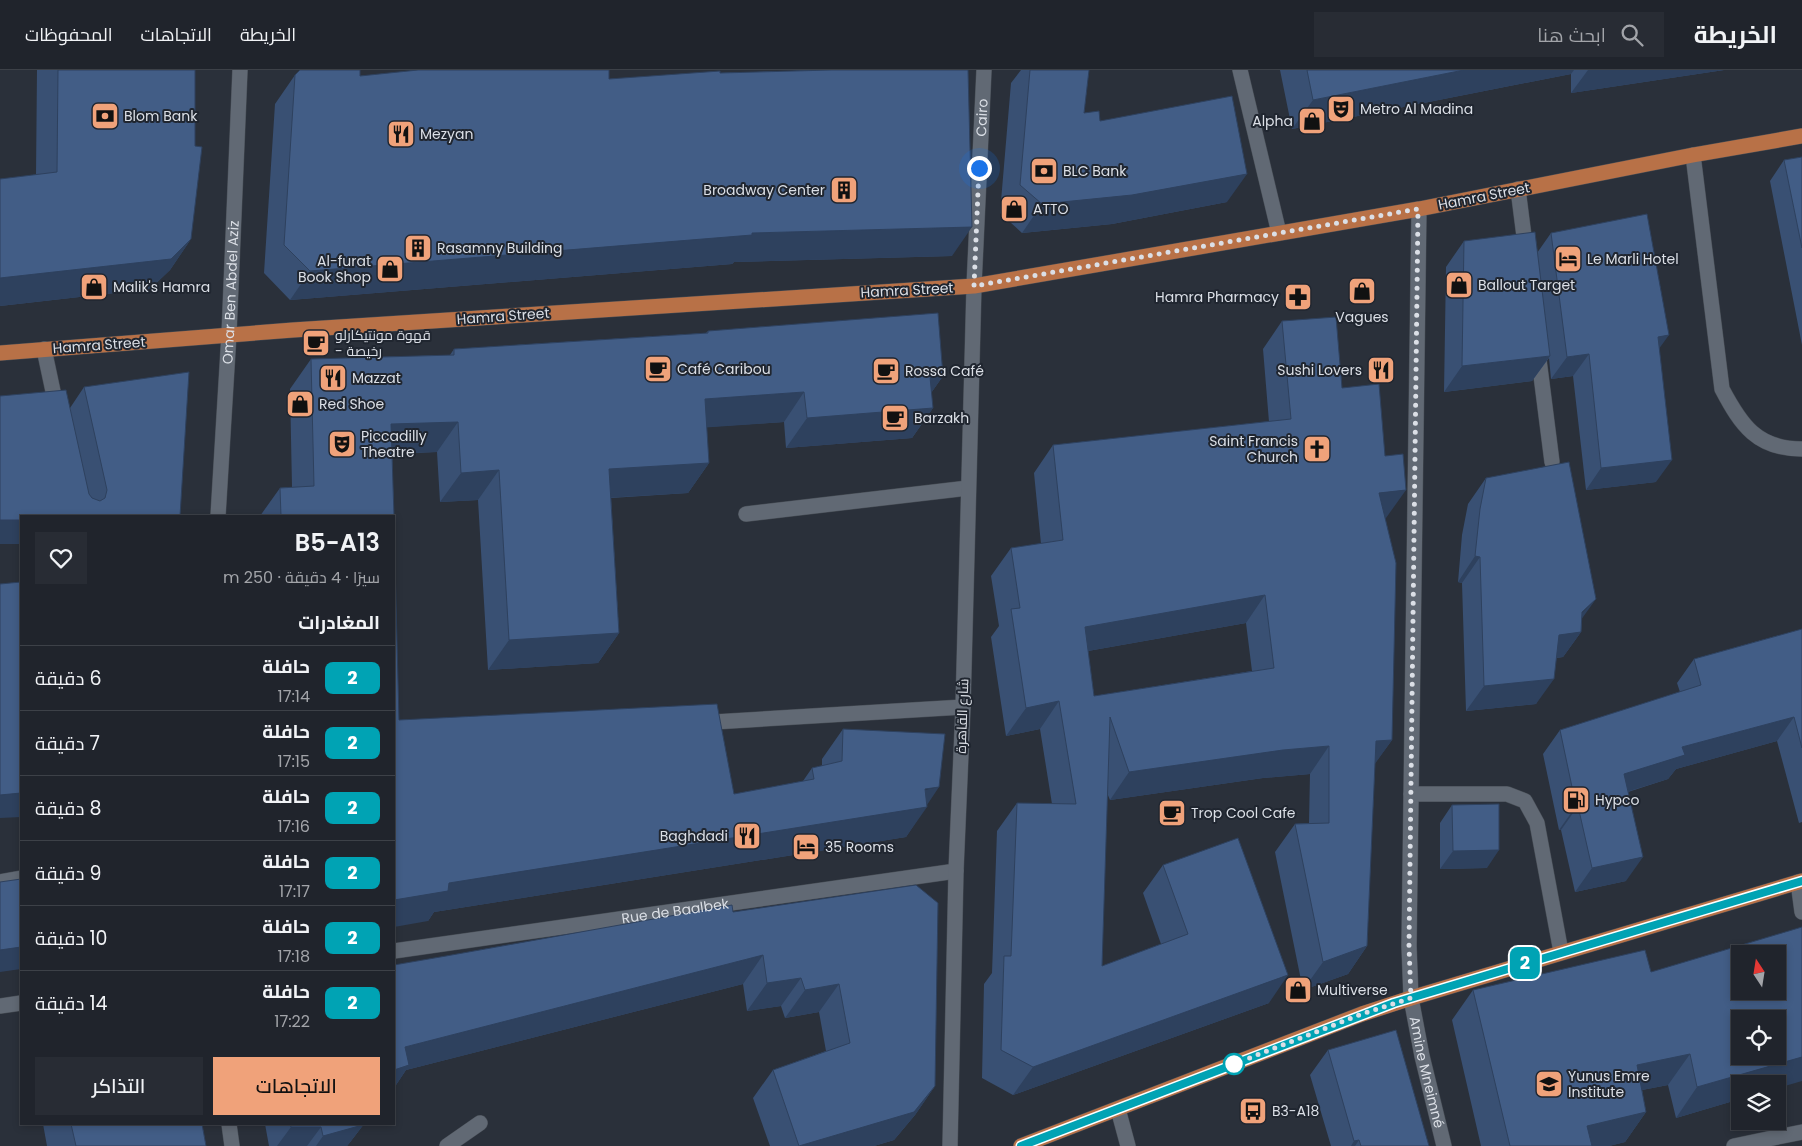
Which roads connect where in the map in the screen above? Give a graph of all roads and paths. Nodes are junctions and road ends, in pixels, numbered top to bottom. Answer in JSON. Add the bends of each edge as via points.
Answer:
{"nodes":[{"id":1,"x":240,"y":70,"type":"edge"},
{"id":2,"x":984,"y":70,"type":"edge"},
{"id":3,"x":1240,"y":70,"type":"edge"},
{"id":4,"x":1802,"y":136,"type":"edge"},
{"id":5,"x":1693,"y":155,"type":"junction"},
{"id":6,"x":1518,"y":189,"type":"junction"},
{"id":7,"x":1418,"y":209,"type":"junction"},
{"id":8,"x":1279,"y":233,"type":"junction"},
{"id":9,"x":1527,"y":267,"type":"edge"},
{"id":10,"x":974,"y":286,"type":"junction"},
{"id":11,"x":229,"y":334,"type":"junction"},
{"id":12,"x":1536,"y":335,"type":"edge"},
{"id":13,"x":44,"y":349,"type":"junction"},
{"id":14,"x":0,"y":353,"type":"edge"},
{"id":15,"x":60,"y":424,"type":"edge"},
{"id":16,"x":1802,"y":449,"type":"edge"},
{"id":17,"x":1552,"y":462,"type":"dead end"},
{"id":18,"x":968,"y":488,"type":"junction"},
{"id":19,"x":746,"y":514,"type":"dead end"},
{"id":20,"x":218,"y":515,"type":"edge"},
{"id":21,"x":963,"y":707,"type":"junction"},
{"id":22,"x":714,"y":722,"type":"edge"},
{"id":23,"x":1411,"y":794,"type":"junction"},
{"id":24,"x":956,"y":870,"type":"junction"},
{"id":25,"x":20,"y":878,"type":"edge"},
{"id":26,"x":0,"y":882,"type":"edge"},
{"id":27,"x":1800,"y":882,"type":"edge"},
{"id":28,"x":1802,"y":912,"type":"edge"},
{"id":29,"x":395,"y":950,"type":"edge"},
{"id":30,"x":1561,"y":952,"type":"junction"},
{"id":31,"x":1411,"y":998,"type":"junction"},
{"id":32,"x":20,"y":1003,"type":"edge"},
{"id":33,"x":0,"y":1006,"type":"edge"},
{"id":34,"x":1118,"y":1109,"type":"junction"},
{"id":35,"x":480,"y":1123,"type":"dead end"},
{"id":36,"x":229,"y":1125,"type":"edge"},
{"id":37,"x":1802,"y":1132,"type":"edge"},
{"id":38,"x":232,"y":1146,"type":"edge"},
{"id":39,"x":447,"y":1146,"type":"edge"},
{"id":40,"x":950,"y":1146,"type":"edge"},
{"id":41,"x":1021,"y":1146,"type":"edge"},
{"id":42,"x":1128,"y":1146,"type":"edge"},
{"id":43,"x":1444,"y":1146,"type":"edge"},
{"id":44,"x":1734,"y":1146,"type":"edge"}],
"edges":[{"from":1,"to":11,"type":"street","name":"Omar Ben Abdel Aziz"},
{"from":2,"to":10,"type":"street","name":"Cairo"},
{"from":3,"to":8,"type":"street"},
{"from":4,"to":5,"type":"main road","name":"Hamra Street"},
{"from":5,"to":6,"type":"main road","name":"Hamra Street"},
{"from":5,"to":16,"type":"street","via":[[1722,389],[1734,412],[1759,437],[1789,449]]},
{"from":6,"to":7,"type":"main road","name":"Hamra Street"},
{"from":6,"to":9,"type":"street"},
{"from":7,"to":8,"type":"main road","name":"Hamra Street"},
{"from":7,"to":23,"type":"street","name":"Amine Mneimné"},
{"from":8,"to":10,"type":"main road","name":"Hamra Street"},
{"from":10,"to":11,"type":"main road","name":"Hamra Street"},
{"from":10,"to":18,"type":"street","name":"شارع القاهرة"},
{"from":11,"to":13,"type":"main road","name":"Hamra Street"},
{"from":11,"to":20,"type":"street","name":"Omar Ben Abdel Aziz"},
{"from":12,"to":17,"type":"street"},
{"from":13,"to":14,"type":"main road","name":"Hamra Street"},
{"from":13,"to":15,"type":"street"},
{"from":18,"to":19,"type":"street"},
{"from":18,"to":21,"type":"street","name":"شارع القاهرة"},
{"from":21,"to":22,"type":"street"},
{"from":21,"to":24,"type":"street","name":"شارع القاهرة"},
{"from":23,"to":30,"type":"street","via":[[1507,794],[1525,800],[1537,824]]},
{"from":23,"to":31,"type":"street","name":"Amine Mneimné"},
{"from":24,"to":29,"type":"street","name":"Rue de Baalbek"},
{"from":24,"to":40,"type":"street","name":"شارع القاهرة"},
{"from":25,"to":26,"type":"street"},
{"from":27,"to":28,"type":"street"},
{"from":27,"to":30,"type":"main road"},
{"from":30,"to":31,"type":"main road"},
{"from":31,"to":34,"type":"main road"},
{"from":31,"to":43,"type":"street","name":"Amine Mneimné"},
{"from":32,"to":33,"type":"street"},
{"from":34,"to":41,"type":"main road"},
{"from":34,"to":42,"type":"street"},
{"from":35,"to":39,"type":"street"},
{"from":36,"to":38,"type":"street"},
{"from":37,"to":44,"type":"street"}]}
